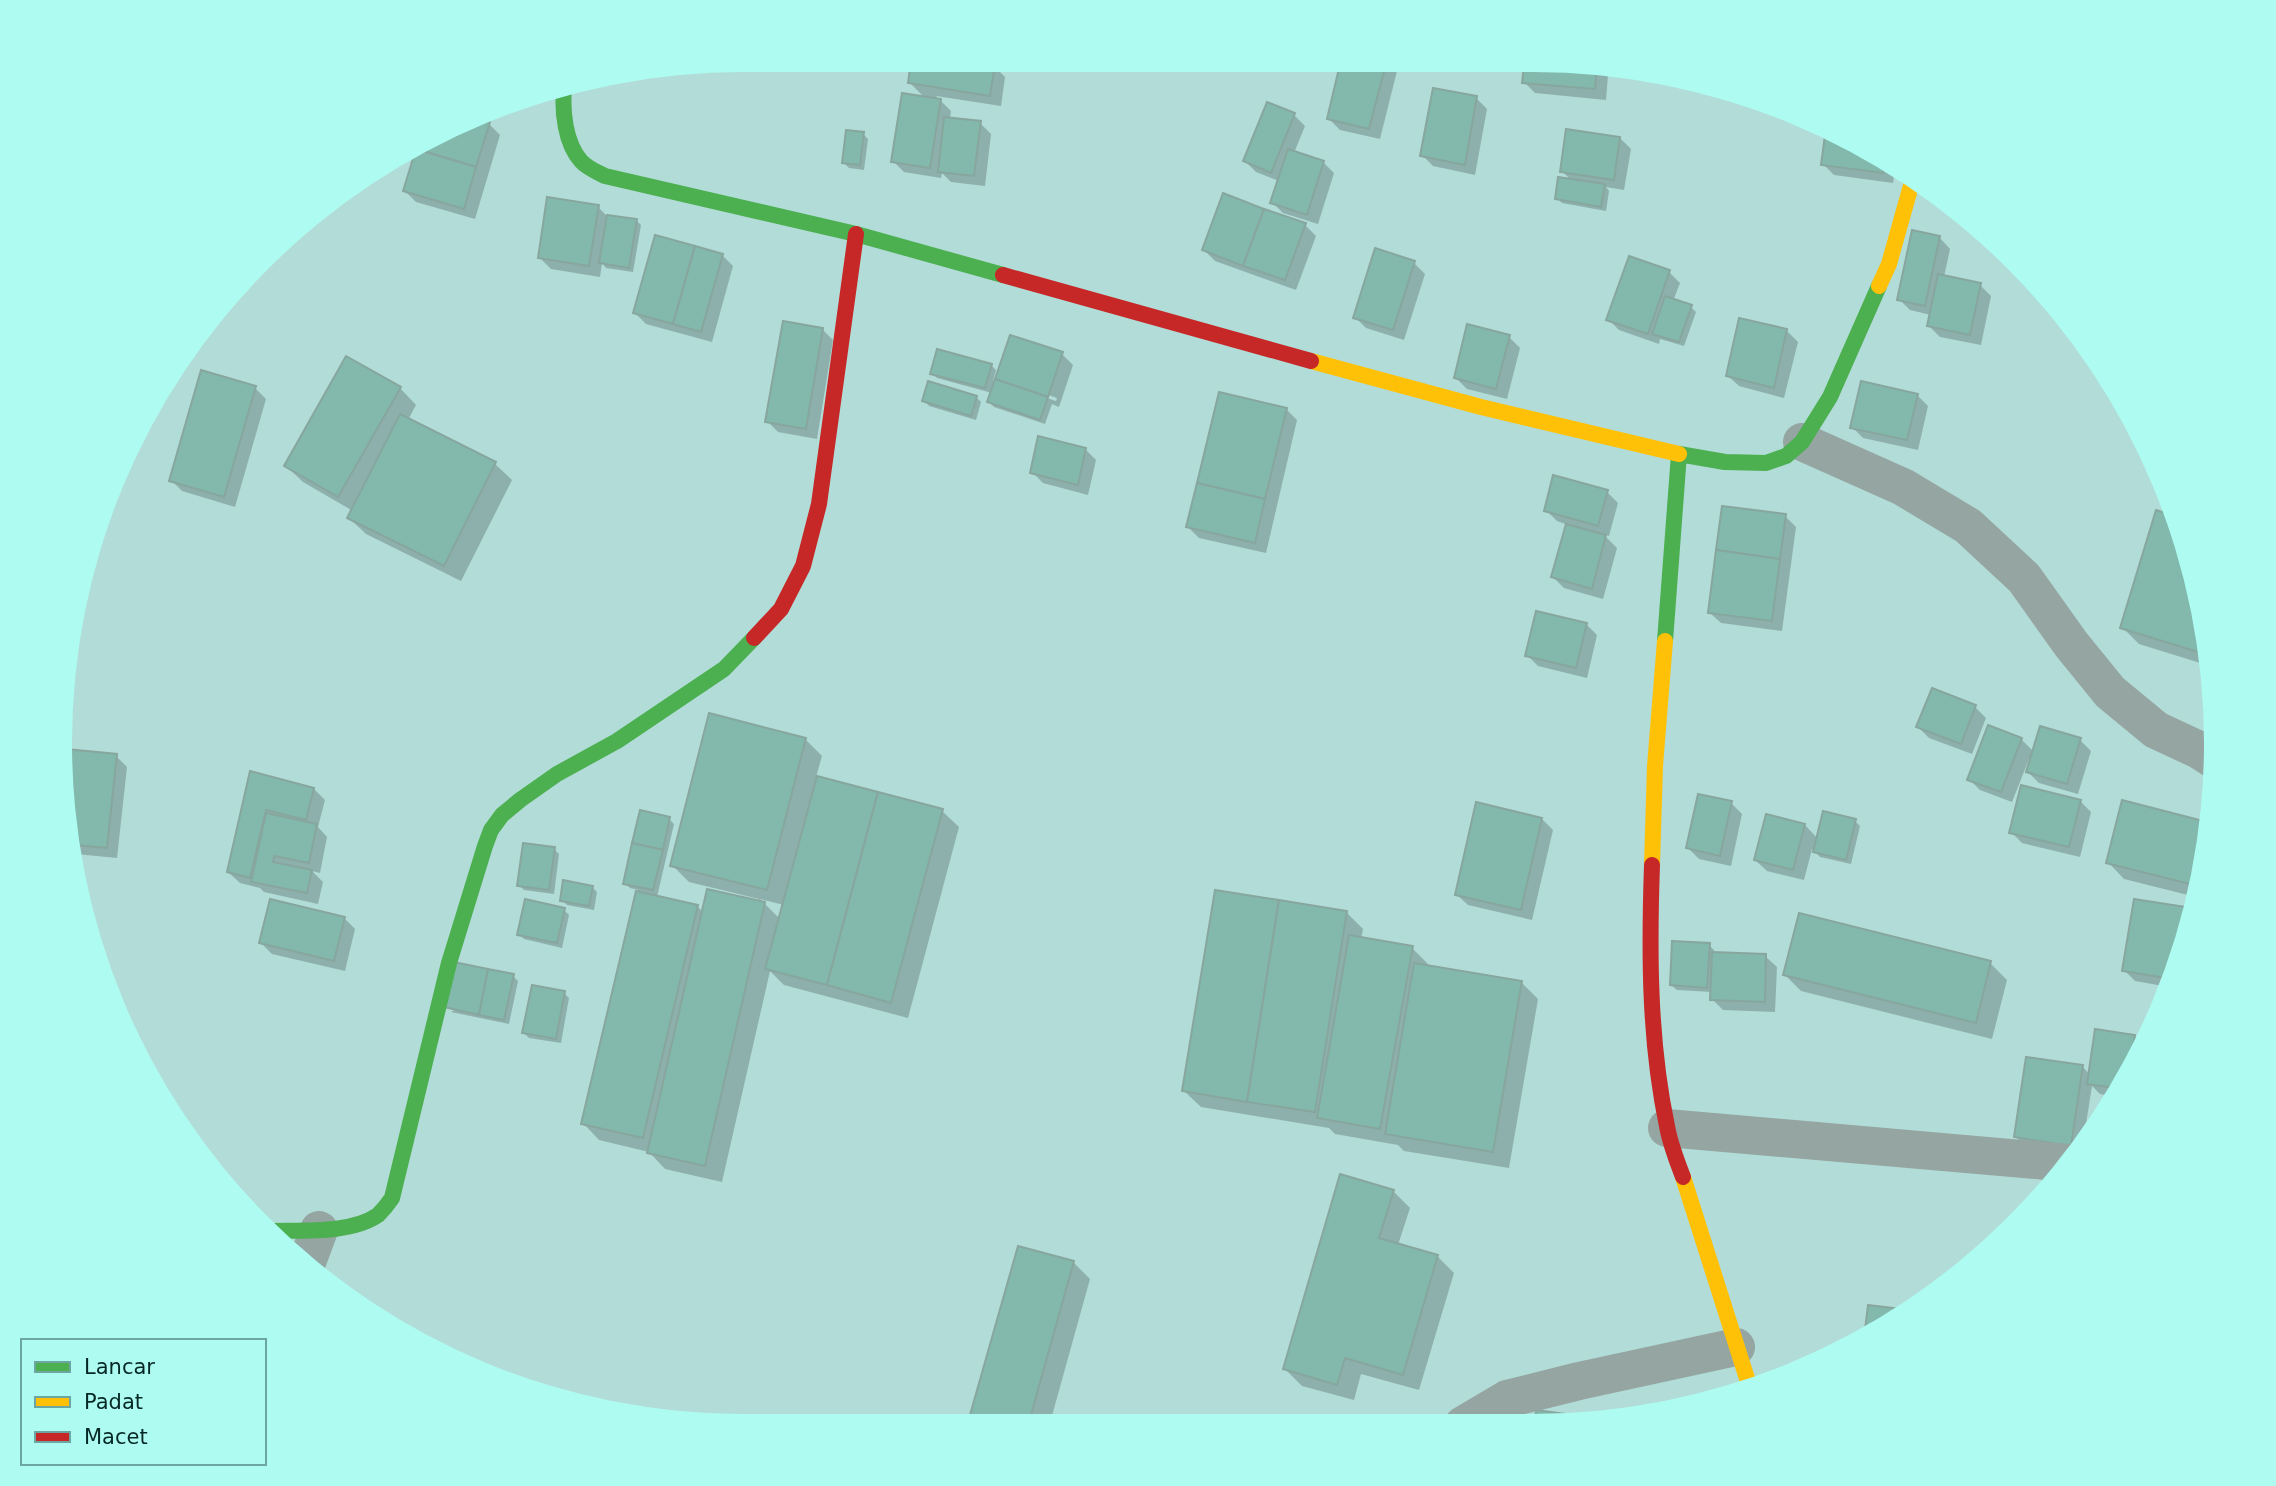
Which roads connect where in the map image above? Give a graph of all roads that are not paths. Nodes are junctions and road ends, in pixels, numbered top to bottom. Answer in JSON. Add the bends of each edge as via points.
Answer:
{"nodes":[{"id":1,"x":563,"y":97,"type":"edge"},
{"id":2,"x":1910,"y":188,"type":"edge"},
{"id":3,"x":856,"y":234,"type":"junction"},
{"id":4,"x":1802,"y":442,"type":"junction"},
{"id":5,"x":1679,"y":454,"type":"junction"},
{"id":6,"x":2204,"y":753,"type":"edge"},
{"id":7,"x":1667,"y":1128,"type":"junction"},
{"id":8,"x":2058,"y":1162,"type":"edge"},
{"id":9,"x":319,"y":1230,"type":"junction"},
{"id":10,"x":282,"y":1231,"type":"edge"},
{"id":11,"x":309,"y":1256,"type":"edge"},
{"id":12,"x":1736,"y":1348,"type":"junction"},
{"id":13,"x":1748,"y":1379,"type":"edge"},
{"id":14,"x":1481,"y":1414,"type":"edge"}],
"edges":[{"from":1,"to":3,"type":"street","via":[[568,135],[581,161],[606,176]]},
{"from":2,"to":4,"type":"street","via":[[1889,264],[1830,397]]},
{"from":3,"to":5,"type":"street","via":[[1402,386]]},
{"from":3,"to":9,"type":"street","via":[[819,504],[803,566],[781,609],[724,668],[520,800],[496,823],[449,963],[392,1198],[377,1216]]},
{"from":4,"to":5,"type":"street","via":[[1786,456],[1766,464]]},
{"from":4,"to":6,"type":"street","via":[[1903,487],[1968,526],[2024,578],[2110,692],[2156,730]]},
{"from":5,"to":7,"type":"street","via":[[1655,766],[1650,918],[1654,1039]]},
{"from":7,"to":8,"type":"street"},
{"from":7,"to":12,"type":"street"},
{"from":9,"to":10,"type":"street"},
{"from":9,"to":11,"type":"street"},
{"from":12,"to":13,"type":"street"},
{"from":12,"to":14,"type":"street","via":[[1507,1399]]}]}
